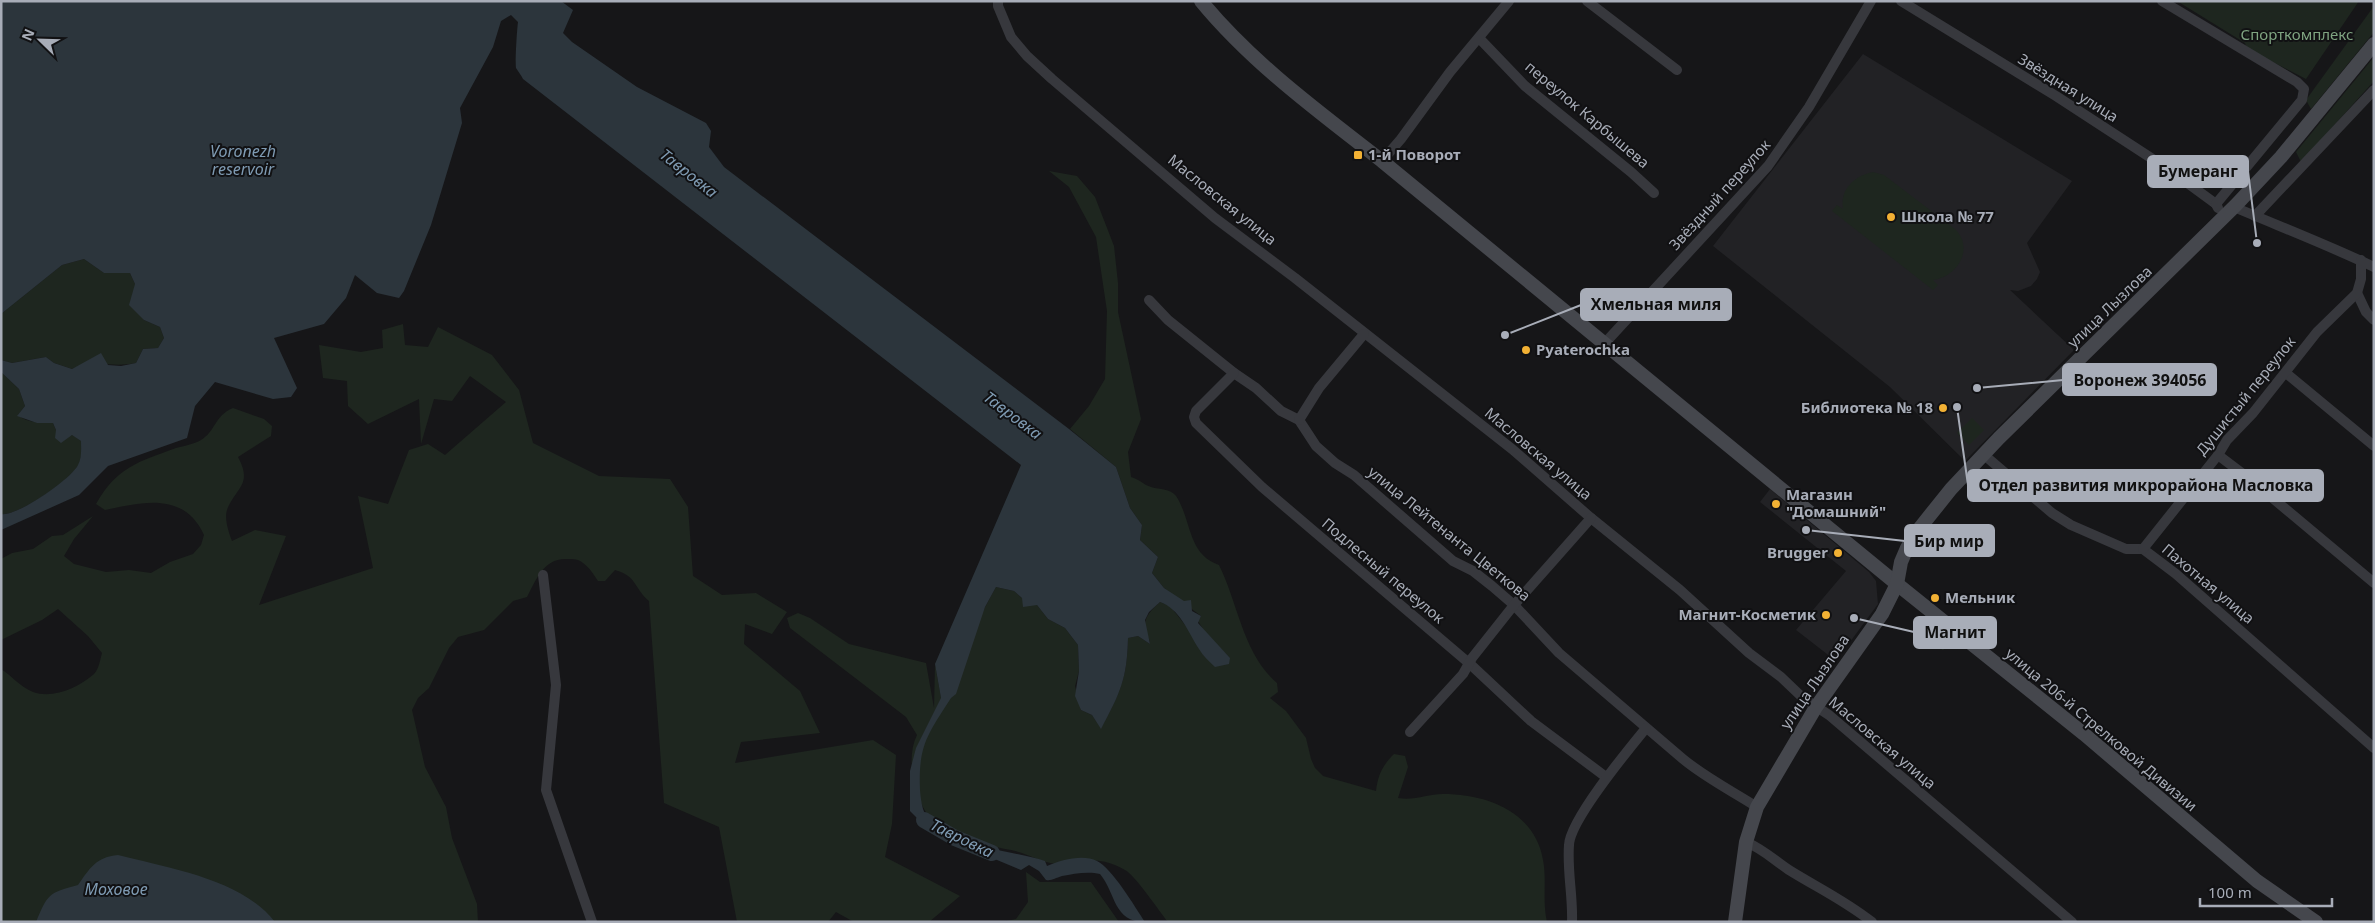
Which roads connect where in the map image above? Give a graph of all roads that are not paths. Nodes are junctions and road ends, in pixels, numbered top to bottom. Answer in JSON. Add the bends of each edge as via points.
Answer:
{"nodes":[{"id":1,"x":998,"y":1,"type":"edge"},
{"id":2,"x":1201,"y":1,"type":"edge"},
{"id":3,"x":1509,"y":1,"type":"edge"},
{"id":4,"x":1587,"y":1,"type":"edge"},
{"id":5,"x":1871,"y":1,"type":"edge"},
{"id":6,"x":1901,"y":1,"type":"edge"},
{"id":7,"x":2162,"y":1,"type":"edge"},
{"id":8,"x":1479,"y":38,"type":"junction"},
{"id":9,"x":2374,"y":44,"type":"edge"},
{"id":10,"x":1677,"y":70,"type":"dead end"},
{"id":11,"x":2374,"y":90,"type":"edge"},
{"id":12,"x":1382,"y":161,"type":"junction"},
{"id":13,"x":1654,"y":193,"type":"dead end"},
{"id":14,"x":2216,"y":204,"type":"junction"},
{"id":15,"x":2234,"y":207,"type":"junction"},
{"id":16,"x":2255,"y":216,"type":"junction"},
{"id":17,"x":2224,"y":218,"type":"junction"},
{"id":18,"x":2360,"y":260,"type":"junction"},
{"id":19,"x":2374,"y":266,"type":"edge"},
{"id":20,"x":2357,"y":293,"type":"junction"},
{"id":21,"x":1149,"y":300,"type":"dead end"},
{"id":22,"x":2374,"y":320,"type":"edge"},
{"id":23,"x":1364,"y":334,"type":"junction"},
{"id":24,"x":1604,"y":344,"type":"junction"},
{"id":25,"x":1234,"y":373,"type":"junction"},
{"id":26,"x":2286,"y":373,"type":"junction"},
{"id":27,"x":1299,"y":420,"type":"junction"},
{"id":28,"x":2374,"y":446,"type":"edge"},
{"id":29,"x":1983,"y":454,"type":"junction"},
{"id":30,"x":2218,"y":455,"type":"junction"},
{"id":31,"x":1591,"y":518,"type":"junction"},
{"id":32,"x":2143,"y":549,"type":"junction"},
{"id":33,"x":543,"y":575,"type":"dead end"},
{"id":34,"x":2374,"y":583,"type":"edge"},
{"id":35,"x":1897,"y":584,"type":"junction"},
{"id":36,"x":1514,"y":605,"type":"junction"},
{"id":37,"x":1470,"y":664,"type":"junction"},
{"id":38,"x":1816,"y":707,"type":"junction"},
{"id":39,"x":1646,"y":728,"type":"junction"},
{"id":40,"x":1410,"y":732,"type":"dead end"},
{"id":41,"x":2374,"y":748,"type":"edge"},
{"id":42,"x":1606,"y":778,"type":"junction"},
{"id":43,"x":1757,"y":807,"type":"junction"},
{"id":44,"x":1746,"y":842,"type":"junction"},
{"id":45,"x":592,"y":922,"type":"edge"},
{"id":46,"x":1572,"y":922,"type":"edge"},
{"id":47,"x":1735,"y":922,"type":"edge"},
{"id":48,"x":1872,"y":922,"type":"edge"},
{"id":49,"x":2072,"y":922,"type":"edge"},
{"id":50,"x":2316,"y":922,"type":"edge"}],
"edges":[{"from":1,"to":23,"type":"street","name":"Масловская улица","via":[[1011,37],[1052,79],[1215,218]]},
{"from":2,"to":12,"type":"main road","name":"улица 206-й Стрелковой Дивизии","via":[[1216,20],[1295,92]]},
{"from":3,"to":8,"type":"street"},
{"from":4,"to":10,"type":"street"},
{"from":5,"to":24,"type":"street","name":"Звёздный переулок","via":[[1809,107],[1768,166]]},
{"from":6,"to":14,"type":"street","name":"Звёздная улица","via":[[2056,96]]},
{"from":7,"to":14,"type":"street","via":[[2298,82],[2304,89],[2302,100]]},
{"from":8,"to":12,"type":"street"},
{"from":8,"to":13,"type":"street","name":"переулок Карбышева","via":[[1525,86]]},
{"from":9,"to":15,"type":"main road","name":"улица Лызлова","via":[[2281,157]]},
{"from":11,"to":16,"type":"street"},
{"from":12,"to":24,"type":"main road","name":"улица 206-й Стрелковой Дивизии"},
{"from":14,"to":17,"type":"street"},
{"from":15,"to":16,"type":"street"},
{"from":15,"to":17,"type":"main road","name":"улица Лызлова"},
{"from":16,"to":18,"type":"street"},
{"from":17,"to":29,"type":"main road","name":"улица Лызлова"},
{"from":18,"to":19,"type":"street"},
{"from":18,"to":20,"type":"street","via":[[2361,279]]},
{"from":20,"to":22,"type":"street","via":[[2366,312]]},
{"from":20,"to":26,"type":"street","name":"Душистый переулок","via":[[2317,332]]},
{"from":21,"to":25,"type":"street","name":"улица Лейтенанта Цветкова","via":[[1168,320]]},
{"from":23,"to":27,"type":"street","via":[[1319,388]]},
{"from":23,"to":31,"type":"street","name":"Масловская улица","via":[[1512,450]]},
{"from":24,"to":35,"type":"main road","name":"улица 206-й Стрелковой Дивизии"},
{"from":25,"to":27,"type":"street","name":"улица Лейтенанта Цветкова","via":[[1281,411]]},
{"from":25,"to":37,"type":"street","name":"Подлесный переулок","via":[[1196,411],[1196,423],[1262,488]]},
{"from":26,"to":28,"type":"street"},
{"from":26,"to":30,"type":"street","name":"Душистый переулок","via":[[2227,440]]},
{"from":27,"to":36,"type":"street","name":"улица Лейтенанта Цветкова","via":[[1316,446],[1335,463],[1354,475],[1453,561],[1473,571]]},
{"from":29,"to":32,"type":"street","name":"Пахотная улица","via":[[2071,526],[2126,549]]},
{"from":29,"to":35,"type":"main road","name":"улица Лызлова","via":[[1915,535],[1901,562]]},
{"from":30,"to":32,"type":"street","name":"Душистый переулок"},
{"from":30,"to":34,"type":"street"},
{"from":31,"to":36,"type":"street"},
{"from":31,"to":38,"type":"street","name":"Масловская улица"},
{"from":32,"to":41,"type":"street","name":"Пахотная улица","via":[[2176,574]]},
{"from":33,"to":45,"type":"street","via":[[556,685],[546,790]]},
{"from":35,"to":38,"type":"main road","name":"улица Лызлова","via":[[1882,614]]},
{"from":35,"to":50,"type":"main road","name":"улица 206-й Стрелковой Дивизии","via":[[2084,734],[2250,875]]},
{"from":36,"to":37,"type":"street"},
{"from":36,"to":39,"type":"street","name":"улица Лейтенанта Цветкова","via":[[1559,653]]},
{"from":37,"to":40,"type":"street"},
{"from":37,"to":42,"type":"street","name":"Подлесный переулок","via":[[1531,721]]},
{"from":38,"to":43,"type":"main road","name":"улица Лызлова"},
{"from":38,"to":49,"type":"street","name":"Масловская улица"},
{"from":39,"to":42,"type":"street"},
{"from":39,"to":43,"type":"street","name":"улица Лейтенанта Цветкова","via":[[1703,775]]},
{"from":42,"to":46,"type":"street","via":[[1574,828],[1568,844]]},
{"from":43,"to":44,"type":"main road","name":"улица Лызлова"},
{"from":44,"to":47,"type":"main road","name":"улица Лызлова"},
{"from":44,"to":48,"type":"street","via":[[1763,849],[1788,869],[1847,902]]}]}
